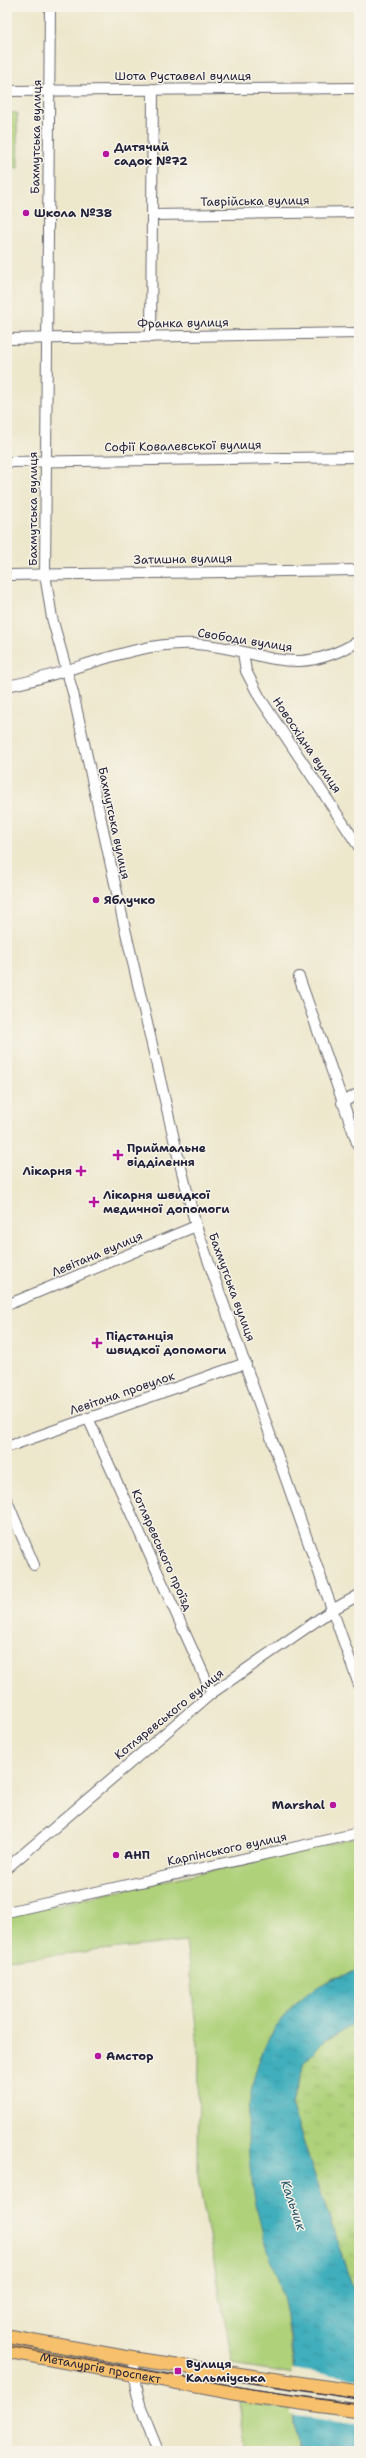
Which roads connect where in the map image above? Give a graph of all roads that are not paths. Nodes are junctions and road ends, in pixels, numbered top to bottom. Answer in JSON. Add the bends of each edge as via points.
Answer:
{"nodes":[{"id":1,"x":50,"y":7,"type":"edge"},
{"id":2,"x":359,"y":88,"type":"edge"},
{"id":3,"x":153,"y":89,"type":"junction"},
{"id":4,"x":49,"y":90,"type":"junction"},
{"id":5,"x":7,"y":91,"type":"edge"},
{"id":6,"x":359,"y":212,"type":"edge"},
{"id":7,"x":152,"y":215,"type":"junction"},
{"id":8,"x":359,"y":333,"type":"edge"},
{"id":9,"x":151,"y":337,"type":"junction"},
{"id":10,"x":7,"y":339,"type":"edge"},
{"id":11,"x":48,"y":339,"type":"junction"},
{"id":12,"x":359,"y":457,"type":"edge"},
{"id":13,"x":46,"y":461,"type":"junction"},
{"id":14,"x":7,"y":462,"type":"edge"},
{"id":15,"x":359,"y":570,"type":"edge"},
{"id":16,"x":45,"y":574,"type":"junction"},
{"id":17,"x":7,"y":575,"type":"edge"},
{"id":18,"x":359,"y":641,"type":"edge"},
{"id":19,"x":243,"y":653,"type":"junction"},
{"id":20,"x":66,"y":672,"type":"junction"},
{"id":21,"x":7,"y":686,"type":"edge"},
{"id":22,"x":359,"y":847,"type":"edge"},
{"id":23,"x":299,"y":977,"type":"dead end"},
{"id":24,"x":359,"y":1093,"type":"edge"},
{"id":25,"x":342,"y":1103,"type":"junction"},
{"id":26,"x":359,"y":1148,"type":"edge"},
{"id":27,"x":196,"y":1226,"type":"junction"},
{"id":28,"x":7,"y":1305,"type":"edge"},
{"id":29,"x":246,"y":1363,"type":"junction"},
{"id":30,"x":88,"y":1418,"type":"junction"},
{"id":31,"x":7,"y":1447,"type":"edge"},
{"id":32,"x":7,"y":1501,"type":"edge"},
{"id":33,"x":34,"y":1565,"type":"dead end"},
{"id":34,"x":359,"y":1595,"type":"edge"},
{"id":35,"x":332,"y":1610,"type":"junction"},
{"id":36,"x":355,"y":1658,"type":"edge"},
{"id":37,"x":359,"y":1685,"type":"edge"},
{"id":38,"x":212,"y":1693,"type":"junction"},
{"id":39,"x":359,"y":1833,"type":"edge"},
{"id":40,"x":7,"y":1868,"type":"edge"},
{"id":41,"x":7,"y":1912,"type":"edge"},
{"id":42,"x":7,"y":2336,"type":"edge"},
{"id":43,"x":7,"y":2351,"type":"edge"},
{"id":44,"x":135,"y":2359,"type":"junction"},
{"id":45,"x":133,"y":2374,"type":"junction"},
{"id":46,"x":359,"y":2392,"type":"edge"},
{"id":47,"x":359,"y":2411,"type":"edge"},
{"id":48,"x":158,"y":2451,"type":"edge"}],
"edges":[{"from":1,"to":4,"type":"street","name":"Бахмутська вулиця"},
{"from":2,"to":3,"type":"street","name":"Шота Руставелі вулиця"},
{"from":3,"to":4,"type":"street","name":"Шота Руставелі вулиця"},
{"from":3,"to":7,"type":"street"},
{"from":4,"to":5,"type":"street","name":"Шота Руставелі вулиця"},
{"from":4,"to":11,"type":"street","name":"Бахмутська вулиця"},
{"from":6,"to":7,"type":"street","name":"Таврійська вулиця"},
{"from":7,"to":9,"type":"street"},
{"from":8,"to":9,"type":"street","name":"Франка вулиця"},
{"from":9,"to":11,"type":"street","name":"Франка вулиця"},
{"from":10,"to":11,"type":"street","name":"Франка вулиця"},
{"from":11,"to":13,"type":"street","name":"Бахмутська вулиця"},
{"from":12,"to":13,"type":"street","name":"Софії Ковалевської вулиця"},
{"from":13,"to":14,"type":"street","name":"Софії Ковалевської вулиця"},
{"from":13,"to":16,"type":"street","name":"Бахмутська вулиця"},
{"from":15,"to":16,"type":"street","name":"Затишна вулиця"},
{"from":16,"to":17,"type":"street","name":"Затишна вулиця"},
{"from":16,"to":20,"type":"street","name":"Бахмутська вулиця","via":[[52,618]]},
{"from":18,"to":19,"type":"street","name":"Свободи вулиця","via":[[327,657],[311,661],[285,661]]},
{"from":19,"to":20,"type":"street","name":"Свободи вулиця","via":[[195,644],[163,645]]},
{"from":19,"to":22,"type":"street","name":"Новосхідна вулиця","via":[[248,677],[260,698]]},
{"from":20,"to":21,"type":"street","name":"Свободи вулиця"},
{"from":20,"to":27,"type":"street","name":"Бахмутська вулиця"},
{"from":23,"to":25,"type":"street"},
{"from":24,"to":25,"type":"street"},
{"from":25,"to":26,"type":"street"},
{"from":27,"to":28,"type":"street","name":"Левітана вулиця"},
{"from":27,"to":29,"type":"street","name":"Бахмутська вулиця"},
{"from":29,"to":30,"type":"street","name":"Левітана провулок"},
{"from":29,"to":35,"type":"street","name":"Бахмутська вулиця"},
{"from":30,"to":31,"type":"street","name":"Левітана провулок"},
{"from":30,"to":38,"type":"street","name":"Котляревського проїзд"},
{"from":32,"to":33,"type":"street"},
{"from":34,"to":35,"type":"street","name":"Котляревського вулиця"},
{"from":35,"to":36,"type":"street","name":"Бахмутська вулиця"},
{"from":35,"to":38,"type":"street","name":"Котляревського вулиця"},
{"from":36,"to":37,"type":"street","name":"Бахмутська вулиця"},
{"from":38,"to":40,"type":"street","name":"Котляревського вулиця"},
{"from":39,"to":41,"type":"street","name":"Карпінського вулиця"},
{"from":42,"to":44,"type":"main road","name":"Металургів проспект"},
{"from":43,"to":45,"type":"main road","name":"Металургів проспект"},
{"from":44,"to":45,"type":"street"},
{"from":44,"to":46,"type":"main road","name":"Металургів проспект"},
{"from":45,"to":47,"type":"main road","name":"Металургів проспект","via":[[252,2396]]},
{"from":45,"to":48,"type":"street","via":[[143,2413]]}]}
